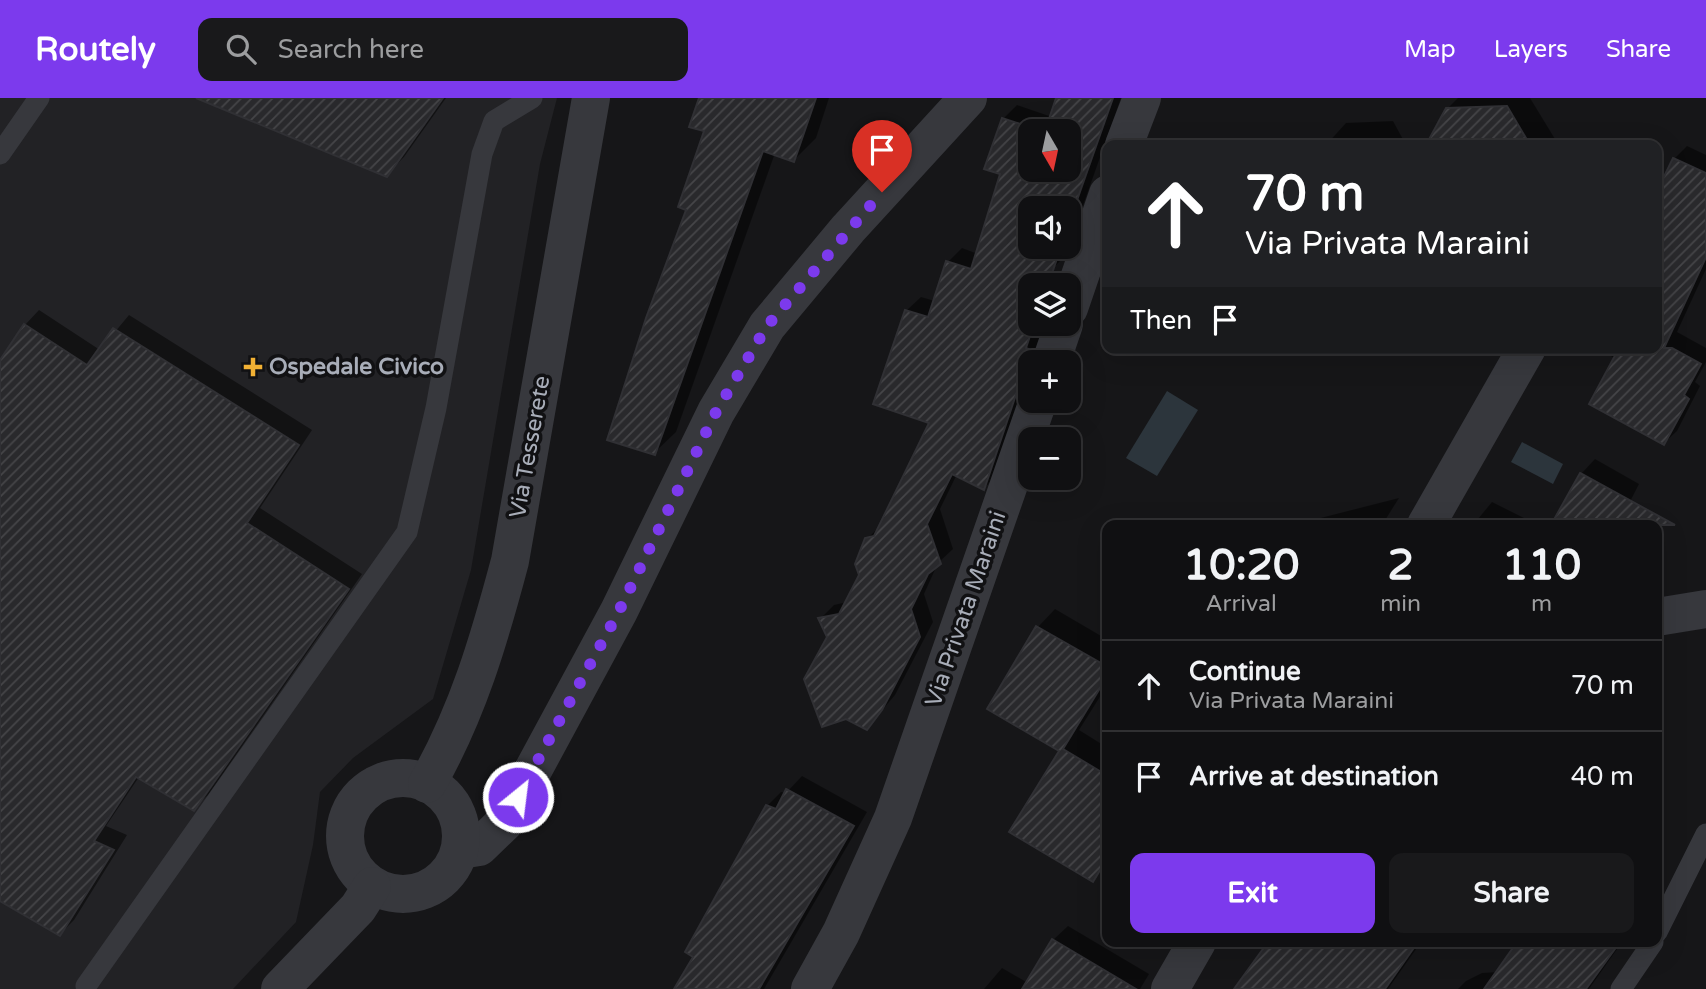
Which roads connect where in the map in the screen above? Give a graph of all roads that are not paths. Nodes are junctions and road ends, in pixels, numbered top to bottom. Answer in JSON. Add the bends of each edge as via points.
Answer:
{"nodes":[{"id":1,"x":38,"y":98,"type":"edge"},
{"id":2,"x":532,"y":98,"type":"edge"},
{"id":3,"x":968,"y":98,"type":"edge"},
{"id":4,"x":1142,"y":98,"type":"edge"},
{"id":5,"x":585,"y":99,"type":"edge"},
{"id":6,"x":1126,"y":140,"type":"edge"},
{"id":7,"x":0,"y":154,"type":"edge"},
{"id":8,"x":1102,"y":211,"type":"edge"},
{"id":9,"x":1081,"y":273,"type":"edge"},
{"id":10,"x":1524,"y":354,"type":"edge"},
{"id":11,"x":1034,"y":413,"type":"edge"},
{"id":12,"x":1429,"y":520,"type":"edge"},
{"id":13,"x":1706,"y":609,"type":"edge"},
{"id":14,"x":1662,"y":616,"type":"edge"},
{"id":15,"x":427,"y":783,"type":"junction"},
{"id":16,"x":1706,"y":834,"type":"edge"},
{"id":17,"x":460,"y":850,"type":"junction"},
{"id":18,"x":372,"y":886,"type":"junction"},
{"id":19,"x":1662,"y":922,"type":"edge"},
{"id":20,"x":1194,"y":947,"type":"edge"},
{"id":21,"x":1650,"y":947,"type":"edge"},
{"id":22,"x":86,"y":986,"type":"dead end"},
{"id":23,"x":1172,"y":986,"type":"edge"},
{"id":24,"x":280,"y":989,"type":"edge"},
{"id":25,"x":810,"y":989,"type":"edge"},
{"id":26,"x":1621,"y":989,"type":"edge"}],
"edges":[{"from":1,"to":7,"type":"lane"},
{"from":2,"to":22,"type":"lane","via":[[494,121],[482,154],[436,408],[407,532]]},
{"from":3,"to":17,"type":"street","via":[[767,326],[716,412],[619,611],[505,822],[479,847]]},
{"from":4,"to":6,"type":"street"},
{"from":5,"to":15,"type":"street","name":"Via Tesserete","via":[[510,561],[462,719]]},
{"from":8,"to":9,"type":"street"},
{"from":10,"to":12,"type":"street"},
{"from":11,"to":25,"type":"street","name":"Via Privata Maraini","via":[[893,818]]},
{"from":13,"to":14,"type":"street"},
{"from":15,"to":17,"type":"street","via":[[452,804],[459,818]]},
{"from":15,"to":18,"type":"street","via":[[411,779],[385,782],[362,795],[352,809],[346,825],[349,859]]},
{"from":16,"to":19,"type":"lane"},
{"from":17,"to":18,"type":"street","via":[[451,870],[435,886],[415,894],[393,894]]},
{"from":18,"to":24,"type":"street","via":[[358,908]]},
{"from":20,"to":23,"type":"street"},
{"from":21,"to":26,"type":"lane"}]}
